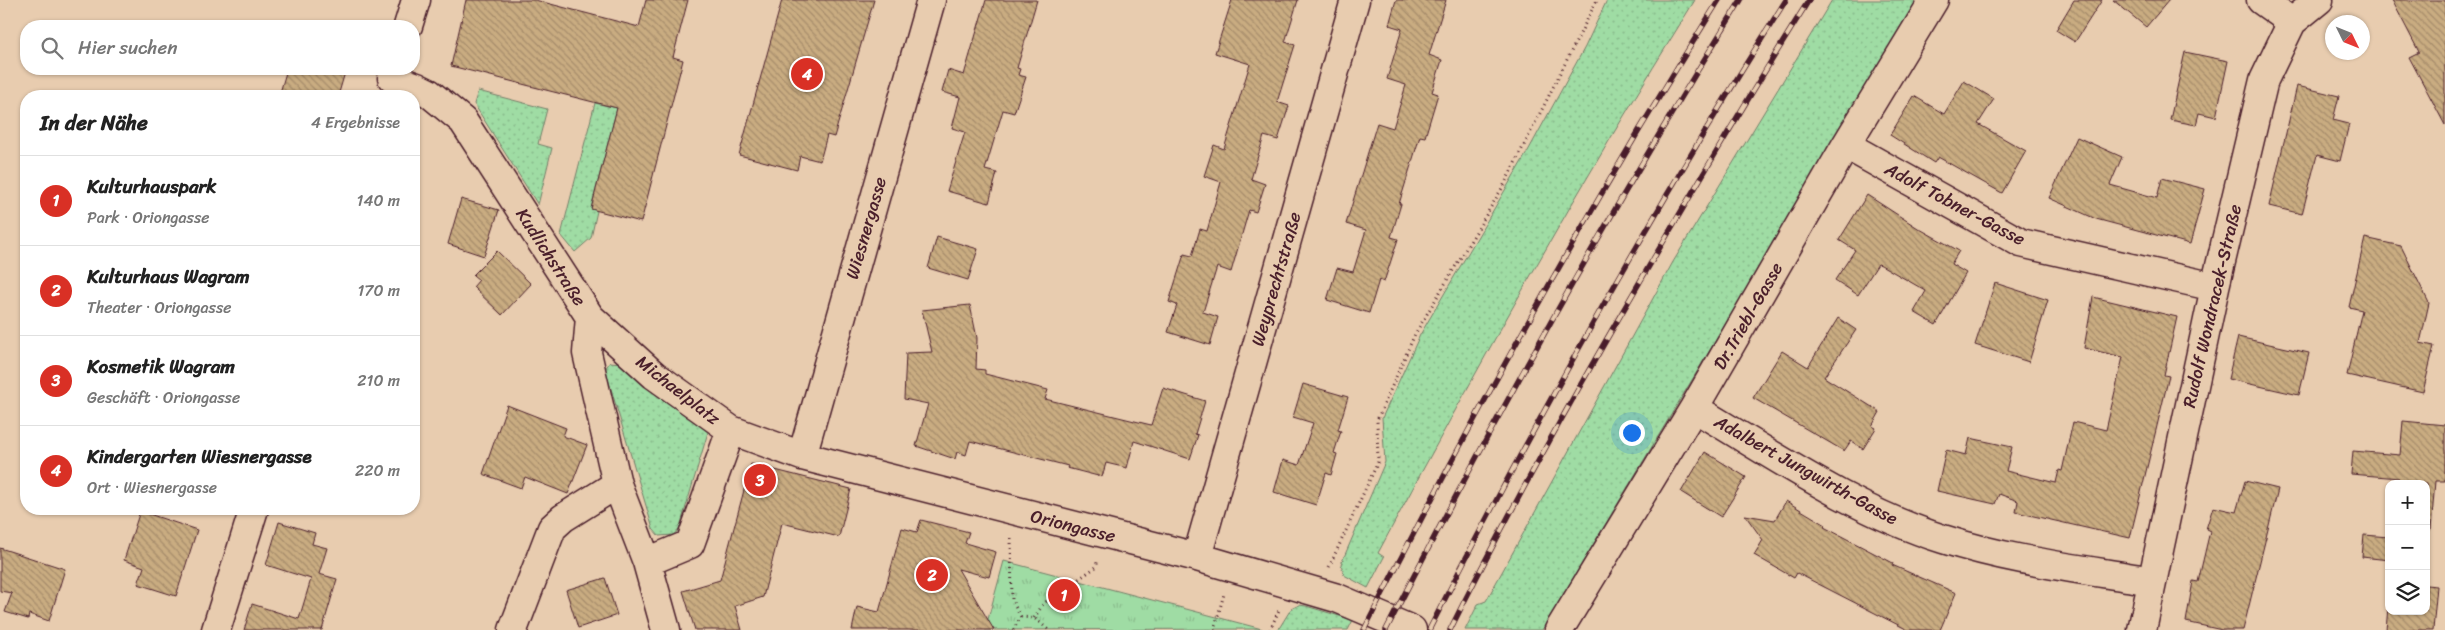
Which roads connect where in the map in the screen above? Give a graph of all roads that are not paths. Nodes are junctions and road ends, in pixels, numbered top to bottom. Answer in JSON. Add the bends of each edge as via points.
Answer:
{"nodes":[{"id":1,"x":416,"y":0,"type":"edge"},
{"id":2,"x":931,"y":0,"type":"edge"},
{"id":3,"x":1355,"y":0,"type":"edge"},
{"id":4,"x":1934,"y":0,"type":"edge"},
{"id":5,"x":2261,"y":0,"type":"edge"},
{"id":6,"x":2319,"y":0,"type":"edge"},
{"id":7,"x":410,"y":20,"type":"edge"},
{"id":8,"x":2292,"y":22,"type":"junction"},
{"id":9,"x":391,"y":81,"type":"edge"},
{"id":10,"x":1846,"y":145,"type":"junction"},
{"id":11,"x":2215,"y":287,"type":"junction"},
{"id":12,"x":590,"y":317,"type":"junction"},
{"id":13,"x":1694,"y":408,"type":"junction"},
{"id":14,"x":731,"y":430,"type":"junction"},
{"id":15,"x":802,"y":456,"type":"junction"},
{"id":16,"x":617,"y":484,"type":"junction"},
{"id":17,"x":252,"y":515,"type":"edge"},
{"id":18,"x":1197,"y":557,"type":"junction"},
{"id":19,"x":647,"y":562,"type":"junction"},
{"id":20,"x":2152,"y":581,"type":"junction"},
{"id":21,"x":216,"y":630,"type":"edge"},
{"id":22,"x":513,"y":630,"type":"edge"},
{"id":23,"x":666,"y":630,"type":"edge"},
{"id":24,"x":1412,"y":630,"type":"edge"},
{"id":25,"x":1559,"y":630,"type":"edge"},
{"id":26,"x":2142,"y":630,"type":"edge"}],
"edges":[{"from":1,"to":7,"type":"street"},
{"from":2,"to":15,"type":"street","name":"Wiesnergasse"},
{"from":3,"to":18,"type":"street","name":"Weyprechtstraße"},
{"from":4,"to":10,"type":"street","name":"Dr.Triebl-Gasse"},
{"from":5,"to":8,"type":"street"},
{"from":6,"to":8,"type":"street","name":"Rudolf Wondracek-Straße"},
{"from":8,"to":11,"type":"street","name":"Rudolf Wondracek-Straße","via":[[2264,80]]},
{"from":9,"to":12,"type":"street","name":"Kudlichstraße","via":[[417,86],[463,122]]},
{"from":10,"to":11,"type":"street","name":"Adolf Tobner-Gasse","via":[[2021,243]]},
{"from":10,"to":13,"type":"street","name":"Dr.Triebl-Gasse"},
{"from":11,"to":20,"type":"street","name":"Rudolf Wondracek-Straße"},
{"from":12,"to":14,"type":"street","name":"Michaelplatz","via":[[654,375]]},
{"from":12,"to":16,"type":"street","name":"Kudlichstraße","via":[[587,353]]},
{"from":13,"to":20,"type":"street","name":"Adalbert Jungwirth-Gasse","via":[[1883,516],[1942,539],[1995,554]]},
{"from":13,"to":25,"type":"street","name":"Dr.Triebl-Gasse"},
{"from":14,"to":15,"type":"street","name":"Oriongasse"},
{"from":14,"to":19,"type":"street","name":"Michaelplatz","via":[[690,544]]},
{"from":15,"to":18,"type":"street","name":"Oriongasse"},
{"from":16,"to":19,"type":"street","name":"Kudlichstraße"},
{"from":16,"to":22,"type":"street","via":[[552,528]]},
{"from":17,"to":21,"type":"street"},
{"from":18,"to":24,"type":"street","name":"Oriongasse","via":[[1337,598]]},
{"from":19,"to":23,"type":"street","name":"Kudlichstraße"},
{"from":20,"to":26,"type":"street","name":"Rudolf Wondracek-Straße"}]}
